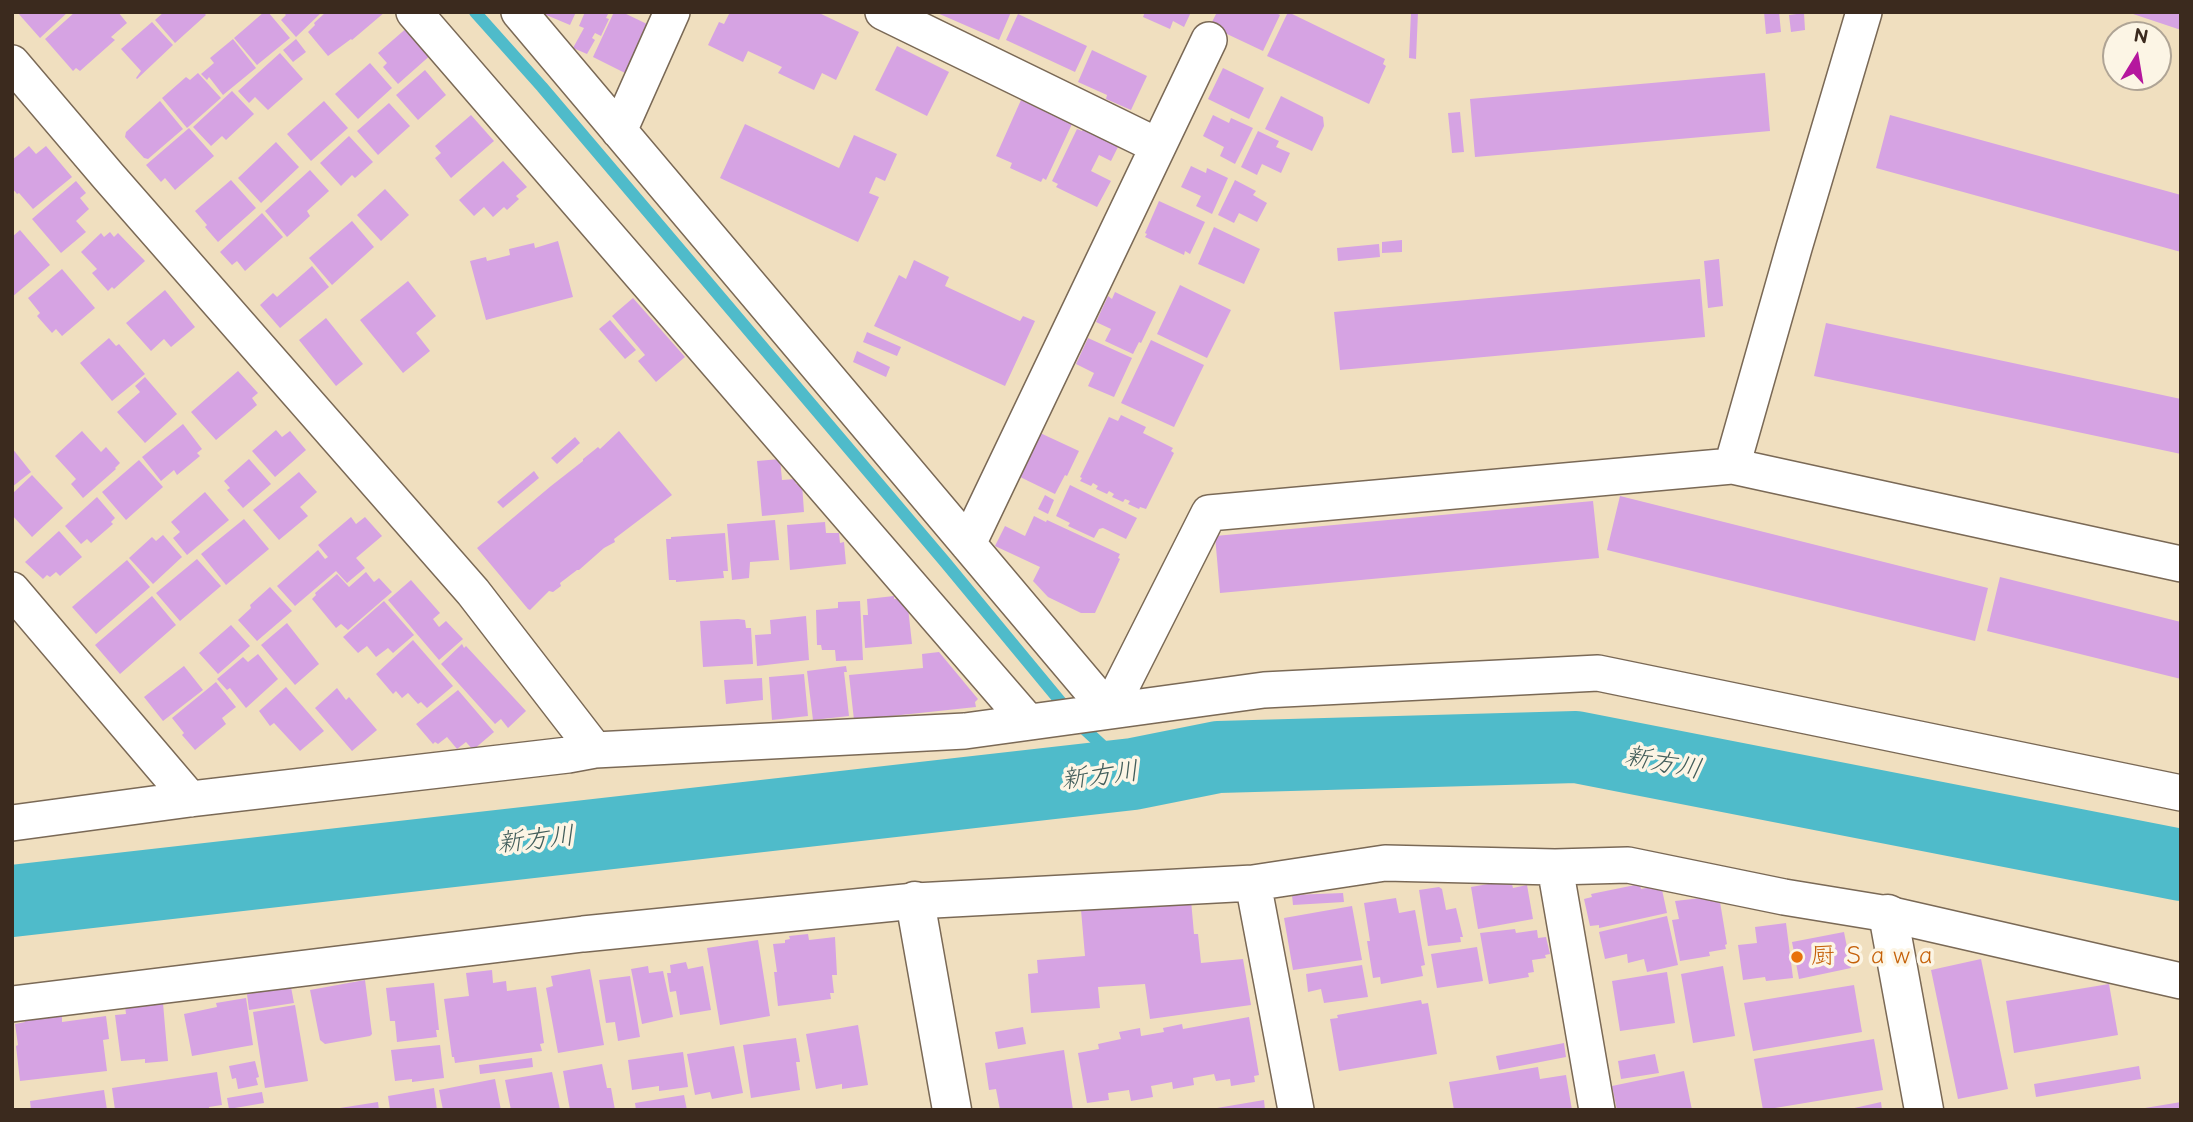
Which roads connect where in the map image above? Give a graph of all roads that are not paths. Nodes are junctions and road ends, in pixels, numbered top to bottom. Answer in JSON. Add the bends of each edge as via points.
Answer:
{"nodes":[{"id":1,"x":414,"y":12,"type":"edge"},
{"id":2,"x":519,"y":12,"type":"edge"},
{"id":3,"x":672,"y":12,"type":"edge"},
{"id":4,"x":883,"y":12,"type":"edge"},
{"id":5,"x":1864,"y":12,"type":"edge"},
{"id":6,"x":1209,"y":40,"type":"dead end"},
{"id":7,"x":12,"y":63,"type":"edge"},
{"id":8,"x":619,"y":131,"type":"junction"},
{"id":9,"x":1158,"y":146,"type":"junction"},
{"id":10,"x":1732,"y":466,"type":"junction"},
{"id":11,"x":968,"y":544,"type":"junction"},
{"id":12,"x":2181,"y":564,"type":"edge"},
{"id":13,"x":12,"y":590,"type":"edge"},
{"id":14,"x":1109,"y":711,"type":"junction"},
{"id":15,"x":1028,"y":722,"type":"junction"},
{"id":16,"x":595,"y":750,"type":"junction"},
{"id":17,"x":2181,"y":793,"type":"edge"},
{"id":18,"x":190,"y":799,"type":"junction"},
{"id":19,"x":12,"y":823,"type":"edge"},
{"id":20,"x":1555,"y":867,"type":"junction"},
{"id":21,"x":1253,"y":883,"type":"junction"},
{"id":22,"x":915,"y":901,"type":"junction"},
{"id":23,"x":1888,"y":914,"type":"junction"},
{"id":24,"x":2181,"y":981,"type":"edge"},
{"id":25,"x":12,"y":1004,"type":"edge"},
{"id":26,"x":952,"y":1110,"type":"edge"},
{"id":27,"x":1296,"y":1110,"type":"edge"},
{"id":28,"x":1597,"y":1110,"type":"edge"},
{"id":29,"x":1924,"y":1110,"type":"edge"}],
"edges":[{"from":1,"to":15,"type":"street"},
{"from":2,"to":8,"type":"street"},
{"from":3,"to":8,"type":"street"},
{"from":4,"to":9,"type":"street"},
{"from":5,"to":10,"type":"street"},
{"from":6,"to":9,"type":"street"},
{"from":7,"to":16,"type":"street","via":[[473,592]]},
{"from":8,"to":11,"type":"street"},
{"from":9,"to":11,"type":"street"},
{"from":10,"to":12,"type":"street"},
{"from":10,"to":14,"type":"street","via":[[1209,513]]},
{"from":11,"to":14,"type":"street"},
{"from":13,"to":18,"type":"street"},
{"from":14,"to":15,"type":"street"},
{"from":14,"to":17,"type":"street","via":[[1264,690],[1598,673]]},
{"from":15,"to":16,"type":"street","via":[[965,731]]},
{"from":16,"to":18,"type":"street"},
{"from":18,"to":19,"type":"street"},
{"from":20,"to":21,"type":"street","via":[[1385,863]]},
{"from":20,"to":23,"type":"street","via":[[1628,864]]},
{"from":20,"to":28,"type":"street"},
{"from":21,"to":22,"type":"street"},
{"from":21,"to":27,"type":"street"},
{"from":22,"to":25,"type":"street","via":[[583,934]]},
{"from":22,"to":26,"type":"street"},
{"from":23,"to":24,"type":"street"},
{"from":23,"to":29,"type":"street"}]}
